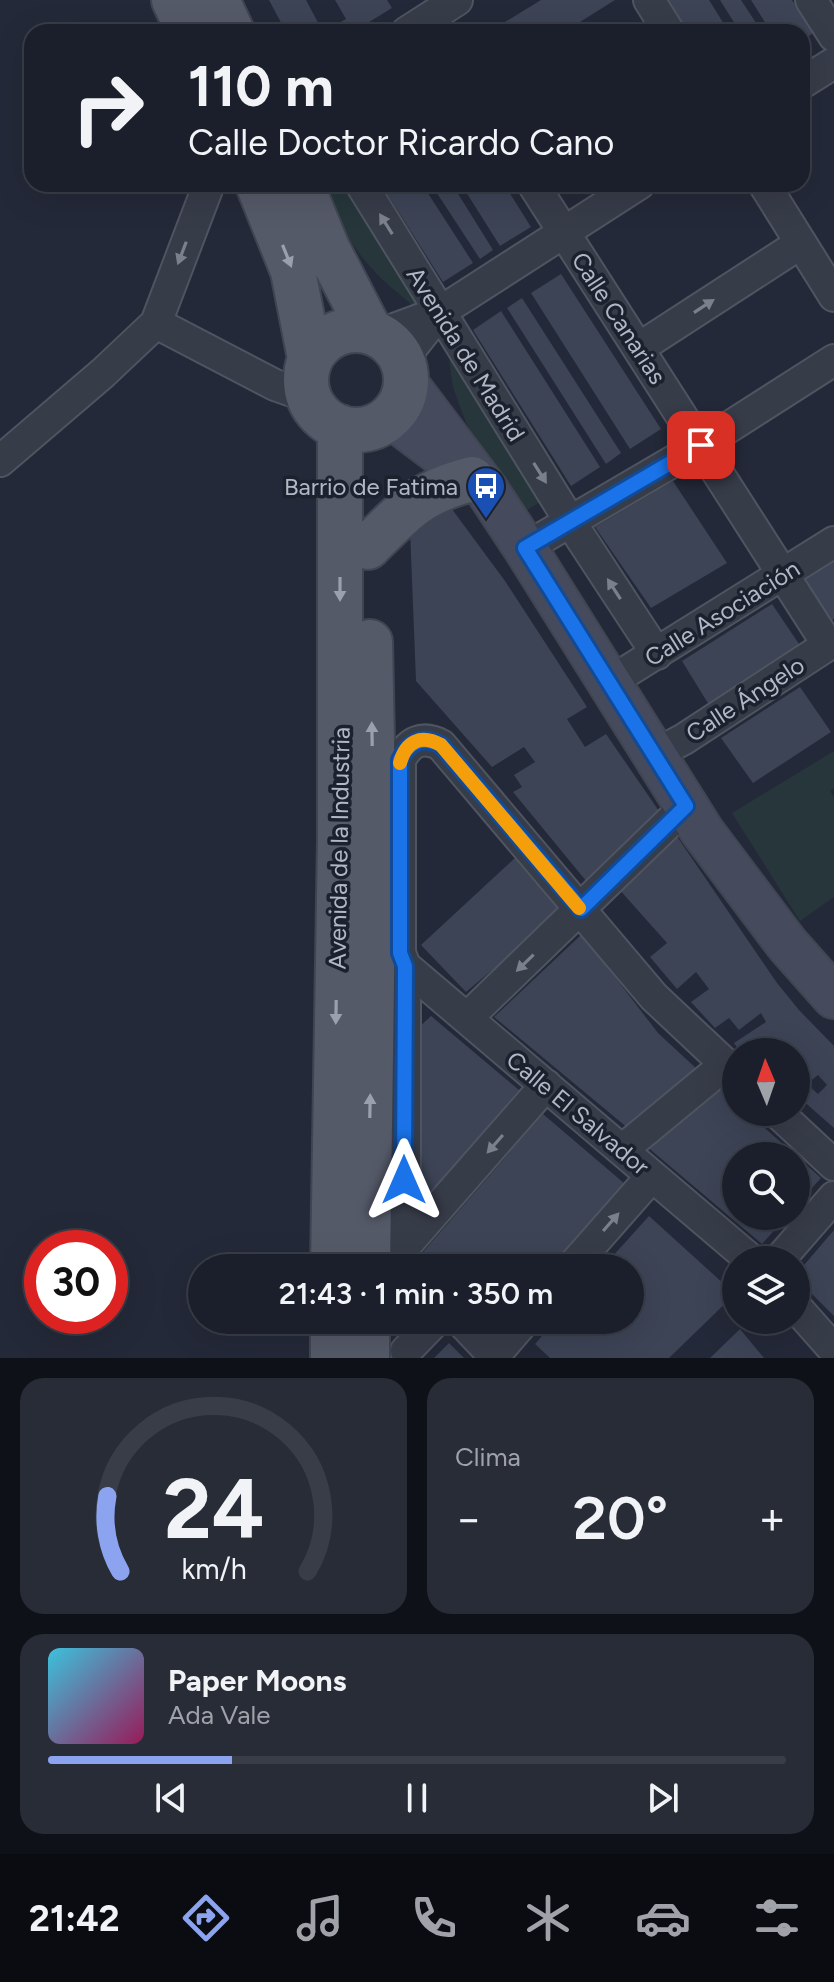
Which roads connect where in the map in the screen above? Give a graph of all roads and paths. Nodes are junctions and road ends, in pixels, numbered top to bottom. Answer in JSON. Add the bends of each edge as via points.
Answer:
{"nodes":[{"id":1,"x":174,"y":0,"type":"edge"},
{"id":2,"x":217,"y":0,"type":"edge"},
{"id":3,"x":457,"y":0,"type":"edge"},
{"id":4,"x":649,"y":0,"type":"edge"},
{"id":5,"x":811,"y":0,"type":"edge"},
{"id":6,"x":421,"y":21,"type":"edge"},
{"id":7,"x":185,"y":24,"type":"edge"},
{"id":8,"x":228,"y":24,"type":"edge"},
{"id":9,"x":664,"y":24,"type":"edge"},
{"id":10,"x":834,"y":36,"type":"edge"},
{"id":11,"x":834,"y":63,"type":"edge"},
{"id":12,"x":810,"y":78,"type":"edge"},
{"id":13,"x":206,"y":192,"type":"edge"},
{"id":14,"x":261,"y":192,"type":"edge"},
{"id":15,"x":304,"y":192,"type":"edge"},
{"id":16,"x":366,"y":192,"type":"edge"},
{"id":17,"x":538,"y":192,"type":"edge"},
{"id":18,"x":626,"y":192,"type":"edge"},
{"id":19,"x":769,"y":192,"type":"edge"},
{"id":20,"x":564,"y":232,"type":"junction"},
{"id":21,"x":801,"y":243,"type":"junction"},
{"id":22,"x":834,"y":296,"type":"edge"},
{"id":23,"x":440,"y":312,"type":"junction"},
{"id":24,"x":156,"y":323,"type":"junction"},
{"id":25,"x":639,"y":348,"type":"junction"},
{"id":26,"x":834,"y":360,"type":"edge"},
{"id":27,"x":309,"y":378,"type":"junction"},
{"id":28,"x":379,"y":383,"type":"junction"},
{"id":29,"x":701,"y":445,"type":"junction"},
{"id":30,"x":0,"y":461,"type":"edge"},
{"id":31,"x":479,"y":484,"type":"junction"},
{"id":32,"x":571,"y":523,"type":"junction"},
{"id":33,"x":834,"y":542,"type":"edge"},
{"id":34,"x":368,"y":547,"type":"junction"},
{"id":35,"x":525,"y":548,"type":"junction"},
{"id":36,"x":783,"y":574,"type":"junction"},
{"id":37,"x":831,"y":643,"type":"edge"},
{"id":38,"x":657,"y":654,"type":"junction"},
{"id":39,"x":610,"y":682,"type":"junction"},
{"id":40,"x":654,"y":755,"type":"junction"},
{"id":41,"x":686,"y":806,"type":"junction"},
{"id":42,"x":581,"y":909,"type":"junction"},
{"id":43,"x":405,"y":966,"type":"junction"},
{"id":44,"x":438,"y":993,"type":"junction"},
{"id":45,"x":834,"y":997,"type":"edge"},
{"id":46,"x":405,"y":1009,"type":"junction"},
{"id":47,"x":467,"y":1018,"type":"junction"},
{"id":48,"x":722,"y":1061,"type":"edge"},
{"id":49,"x":722,"y":1076,"type":"edge"},
{"id":50,"x":546,"y":1085,"type":"junction"},
{"id":51,"x":792,"y":1126,"type":"edge"},
{"id":52,"x":622,"y":1150,"type":"junction"},
{"id":53,"x":834,"y":1165,"type":"edge"},
{"id":54,"x":652,"y":1176,"type":"junction"},
{"id":55,"x":834,"y":1197,"type":"edge"},
{"id":56,"x":418,"y":1212,"type":"junction"},
{"id":57,"x":734,"y":1246,"type":"edge"},
{"id":58,"x":791,"y":1246,"type":"edge"},
{"id":59,"x":333,"y":1254,"type":"edge"},
{"id":60,"x":397,"y":1254,"type":"edge"},
{"id":61,"x":402,"y":1254,"type":"edge"},
{"id":62,"x":583,"y":1254,"type":"edge"},
{"id":63,"x":810,"y":1323,"type":"edge"},
{"id":64,"x":333,"y":1334,"type":"edge"},
{"id":65,"x":377,"y":1334,"type":"edge"},
{"id":66,"x":401,"y":1334,"type":"edge"},
{"id":67,"x":419,"y":1334,"type":"edge"},
{"id":68,"x":473,"y":1334,"type":"edge"},
{"id":69,"x":514,"y":1334,"type":"edge"},
{"id":70,"x":834,"y":1350,"type":"edge"},
{"id":71,"x":393,"y":1356,"type":"edge"},
{"id":72,"x":495,"y":1357,"type":"edge"},
{"id":73,"x":333,"y":1358,"type":"edge"}],
"edges":[{"from":1,"to":7,"type":"main road"},
{"from":2,"to":8,"type":"main road"},
{"from":3,"to":6,"type":"street"},
{"from":4,"to":9,"type":"street"},
{"from":5,"to":10,"type":"street"},
{"from":11,"to":12,"type":"street"},
{"from":13,"to":24,"type":"street","one_way":true},
{"from":14,"to":27,"type":"main road","one_way":true,"via":[[293,271]]},
{"from":15,"to":28,"type":"main road"},
{"from":23,"to":16,"type":"street","name":"Avenida de Madrid","one_way":true},
{"from":17,"to":20,"type":"street","name":"Calle Canarias"},
{"from":18,"to":20,"type":"street"},
{"from":19,"to":21,"type":"street"},
{"from":20,"to":23,"type":"street"},
{"from":20,"to":25,"type":"street","name":"Calle Canarias"},
{"from":21,"to":22,"type":"street"},
{"from":25,"to":21,"type":"street","one_way":true},
{"from":23,"to":28,"type":"street"},
{"from":23,"to":32,"type":"street","name":"Avenida de Madrid","one_way":true},
{"from":24,"to":27,"type":"street","via":[[275,385]]},
{"from":24,"to":30,"type":"street"},
{"from":25,"to":29,"type":"street","name":"Calle Canarias"},
{"from":26,"to":29,"type":"street"},
{"from":27,"to":28,"type":"main road","via":[[316,410],[327,420]]},
{"from":27,"to":28,"type":"main road","via":[[323,341],[343,331]]},
{"from":28,"to":31,"type":"main road"},
{"from":28,"to":34,"type":"main road","name":"Avenida de la Industria"},
{"from":28,"to":59,"type":"main road","name":"Avenida de la Industria","one_way":true,"via":[[340,838]]},
{"from":29,"to":32,"type":"street"},
{"from":29,"to":36,"type":"street","name":"Calle Canarias"},
{"from":31,"to":34,"type":"main road","via":[[442,487],[421,497]]},
{"from":31,"to":35,"type":"main road"},
{"from":32,"to":35,"type":"street"},
{"from":38,"to":32,"type":"street","name":"Avenida de Madrid","one_way":true},
{"from":33,"to":36,"type":"street","name":"Calle Asociación"},
{"from":60,"to":34,"type":"main road","name":"Avenida de la Industria","one_way":true,"via":[[374,840]]},
{"from":35,"to":39,"type":"main road"},
{"from":36,"to":37,"type":"street","name":"Calle Canarias"},
{"from":36,"to":38,"type":"street","name":"Calle Asociación"},
{"from":37,"to":40,"type":"street","name":"Calle Ángelo"},
{"from":38,"to":39,"type":"street","name":"Calle Asociación"},
{"from":39,"to":40,"type":"main road"},
{"from":40,"to":41,"type":"main road"},
{"from":41,"to":42,"type":"street"},
{"from":41,"to":45,"type":"main road","via":[[778,932]]},
{"from":42,"to":43,"type":"street","via":[[441,745],[430,739],[416,741],[400,760],[400,953]]},
{"from":42,"to":47,"type":"street","one_way":true},
{"from":42,"to":48,"type":"street","via":[[654,997]]},
{"from":43,"to":44,"type":"street","name":"Calle El Salvador"},
{"from":43,"to":46,"type":"street"},
{"from":44,"to":46,"type":"street","via":[[413,999]]},
{"from":44,"to":47,"type":"street","name":"Calle El Salvador"},
{"from":46,"to":56,"type":"street"},
{"from":47,"to":50,"type":"street","name":"Calle El Salvador"},
{"from":49,"to":52,"type":"street"},
{"from":50,"to":52,"type":"street","name":"Calle El Salvador"},
{"from":50,"to":56,"type":"street","one_way":true},
{"from":51,"to":53,"type":"street"},
{"from":52,"to":54,"type":"street","name":"Calle El Salvador"},
{"from":54,"to":57,"type":"street","name":"Calle El Salvador"},
{"from":62,"to":54,"type":"street","one_way":true},
{"from":55,"to":58,"type":"street"},
{"from":56,"to":61,"type":"street"},
{"from":63,"to":70,"type":"street"},
{"from":64,"to":73,"type":"main road"},
{"from":65,"to":71,"type":"main road"},
{"from":66,"to":71,"type":"street"},
{"from":67,"to":71,"type":"street"},
{"from":68,"to":72,"type":"street"},
{"from":69,"to":72,"type":"street"}]}
